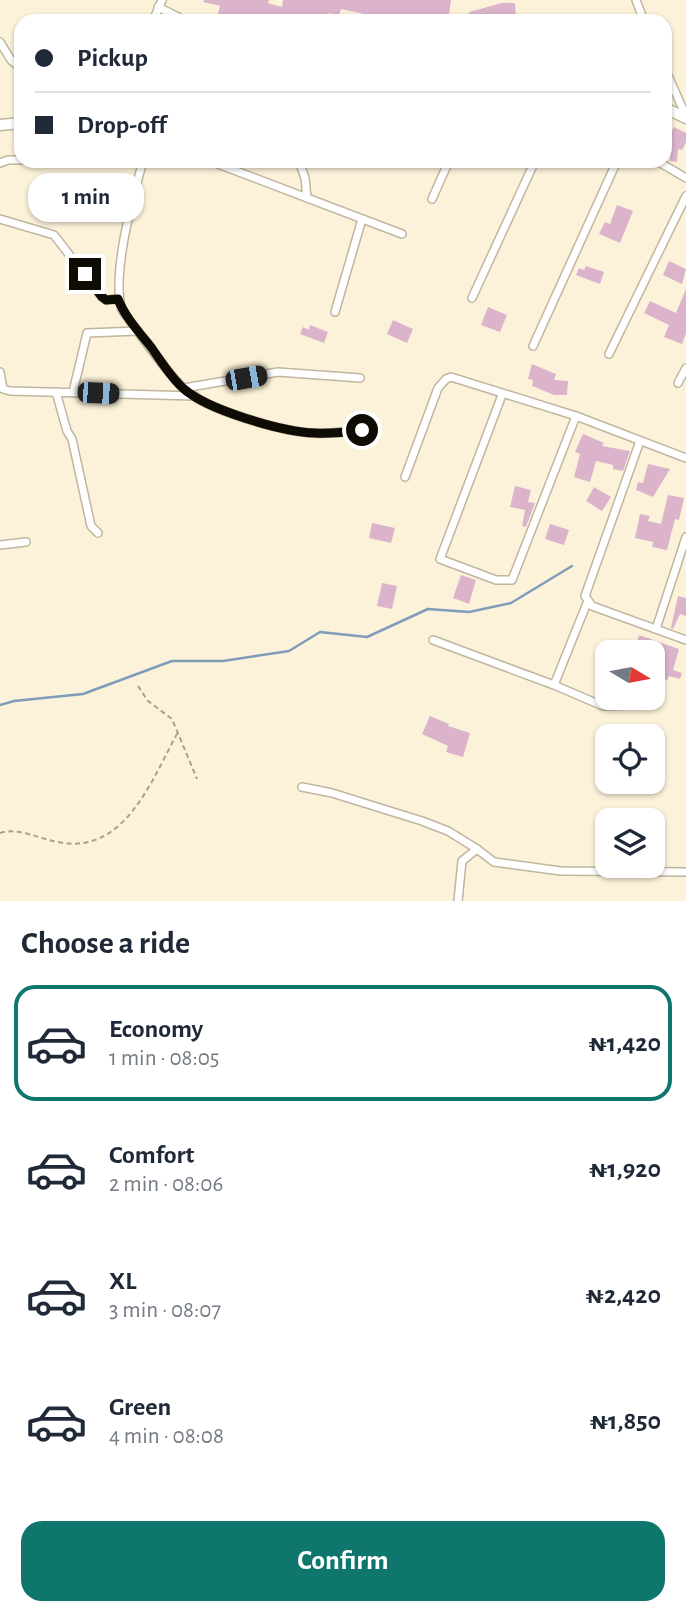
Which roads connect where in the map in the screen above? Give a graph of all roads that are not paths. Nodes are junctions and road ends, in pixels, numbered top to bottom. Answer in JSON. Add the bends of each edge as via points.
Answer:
{"nodes":[{"id":1,"x":160,"y":4,"type":"edge"},
{"id":2,"x":175,"y":14,"type":"edge"},
{"id":3,"x":0,"y":42,"type":"edge"},
{"id":4,"x":14,"y":62,"type":"edge"},
{"id":5,"x":672,"y":85,"type":"edge"},
{"id":6,"x":686,"y":117,"type":"edge"},
{"id":7,"x":141,"y":168,"type":"edge"},
{"id":8,"x":228,"y":168,"type":"edge"},
{"id":9,"x":302,"y":168,"type":"edge"},
{"id":10,"x":446,"y":168,"type":"edge"},
{"id":11,"x":532,"y":168,"type":"edge"},
{"id":12,"x":614,"y":168,"type":"edge"},
{"id":13,"x":669,"y":168,"type":"edge"},
{"id":14,"x":686,"y":178,"type":"edge"},
{"id":15,"x":686,"y":196,"type":"edge"},
{"id":16,"x":307,"y":198,"type":"junction"},
{"id":17,"x":432,"y":199,"type":"dead end"},
{"id":18,"x":0,"y":219,"type":"edge"},
{"id":19,"x":362,"y":219,"type":"junction"},
{"id":20,"x":402,"y":234,"type":"dead end"},
{"id":21,"x":118,"y":299,"type":"junction"},
{"id":22,"x":472,"y":299,"type":"dead end"},
{"id":23,"x":335,"y":312,"type":"dead end"},
{"id":24,"x":138,"y":331,"type":"junction"},
{"id":25,"x":533,"y":346,"type":"dead end"},
{"id":26,"x":609,"y":355,"type":"dead end"},
{"id":27,"x":686,"y":368,"type":"edge"},
{"id":28,"x":0,"y":373,"type":"edge"},
{"id":29,"x":360,"y":379,"type":"dead end"},
{"id":30,"x":678,"y":383,"type":"dead end"},
{"id":31,"x":183,"y":388,"type":"junction"},
{"id":32,"x":56,"y":392,"type":"junction"},
{"id":33,"x":73,"y":392,"type":"junction"},
{"id":34,"x":502,"y":395,"type":"junction"},
{"id":35,"x":195,"y":396,"type":"junction"},
{"id":36,"x":576,"y":416,"type":"junction"},
{"id":37,"x":362,"y":430,"type":"dead end"},
{"id":38,"x":640,"y":441,"type":"junction"},
{"id":39,"x":686,"y":458,"type":"edge"},
{"id":40,"x":405,"y":477,"type":"dead end"},
{"id":41,"x":98,"y":533,"type":"dead end"},
{"id":42,"x":686,"y":537,"type":"edge"},
{"id":43,"x":26,"y":542,"type":"dead end"},
{"id":44,"x":0,"y":545,"type":"edge"},
{"id":45,"x":587,"y":603,"type":"junction"},
{"id":46,"x":656,"y":629,"type":"junction"},
{"id":47,"x":433,"y":640,"type":"dead end"},
{"id":48,"x":686,"y":640,"type":"edge"},
{"id":49,"x":554,"y":685,"type":"junction"},
{"id":50,"x":595,"y":703,"type":"edge"},
{"id":51,"x":302,"y":787,"type":"dead end"},
{"id":52,"x":477,"y":849,"type":"junction"},
{"id":53,"x":686,"y":872,"type":"edge"},
{"id":54,"x":458,"y":901,"type":"edge"}],
"edges":[{"from":1,"to":2,"type":"street"},
{"from":3,"to":4,"type":"street"},
{"from":5,"to":6,"type":"street"},
{"from":7,"to":21,"type":"street","via":[[121,261]]},
{"from":8,"to":16,"type":"street"},
{"from":9,"to":16,"type":"street"},
{"from":10,"to":17,"type":"street"},
{"from":11,"to":22,"type":"street"},
{"from":12,"to":25,"type":"street"},
{"from":13,"to":14,"type":"street"},
{"from":15,"to":26,"type":"street"},
{"from":16,"to":19,"type":"street"},
{"from":18,"to":21,"type":"street","via":[[54,235],[102,297]]},
{"from":19,"to":20,"type":"street"},
{"from":19,"to":23,"type":"street"},
{"from":21,"to":24,"type":"street"},
{"from":24,"to":31,"type":"street"},
{"from":24,"to":33,"type":"street","via":[[87,333]]},
{"from":27,"to":30,"type":"street"},
{"from":28,"to":32,"type":"street","via":[[3,389]]},
{"from":29,"to":31,"type":"street","via":[[278,372]]},
{"from":31,"to":35,"type":"street"},
{"from":32,"to":33,"type":"street"},
{"from":32,"to":41,"type":"street","via":[[72,439],[91,526]]},
{"from":33,"to":35,"type":"street"},
{"from":34,"to":36,"type":"street"},
{"from":34,"to":36,"type":"street","via":[[440,559],[496,580],[512,580]]},
{"from":34,"to":40,"type":"street","via":[[451,377],[442,383]]},
{"from":35,"to":37,"type":"street","via":[[244,417],[303,432]]},
{"from":36,"to":38,"type":"street"},
{"from":38,"to":39,"type":"street"},
{"from":38,"to":45,"type":"street","via":[[588,586]]},
{"from":42,"to":46,"type":"street"},
{"from":43,"to":44,"type":"street"},
{"from":45,"to":46,"type":"street"},
{"from":45,"to":49,"type":"street"},
{"from":46,"to":48,"type":"street"},
{"from":47,"to":49,"type":"street"},
{"from":49,"to":50,"type":"street"},
{"from":51,"to":52,"type":"street","via":[[422,821]]},
{"from":52,"to":53,"type":"street","via":[[494,862],[561,871]]},
{"from":52,"to":54,"type":"street","via":[[462,861]]}]}
